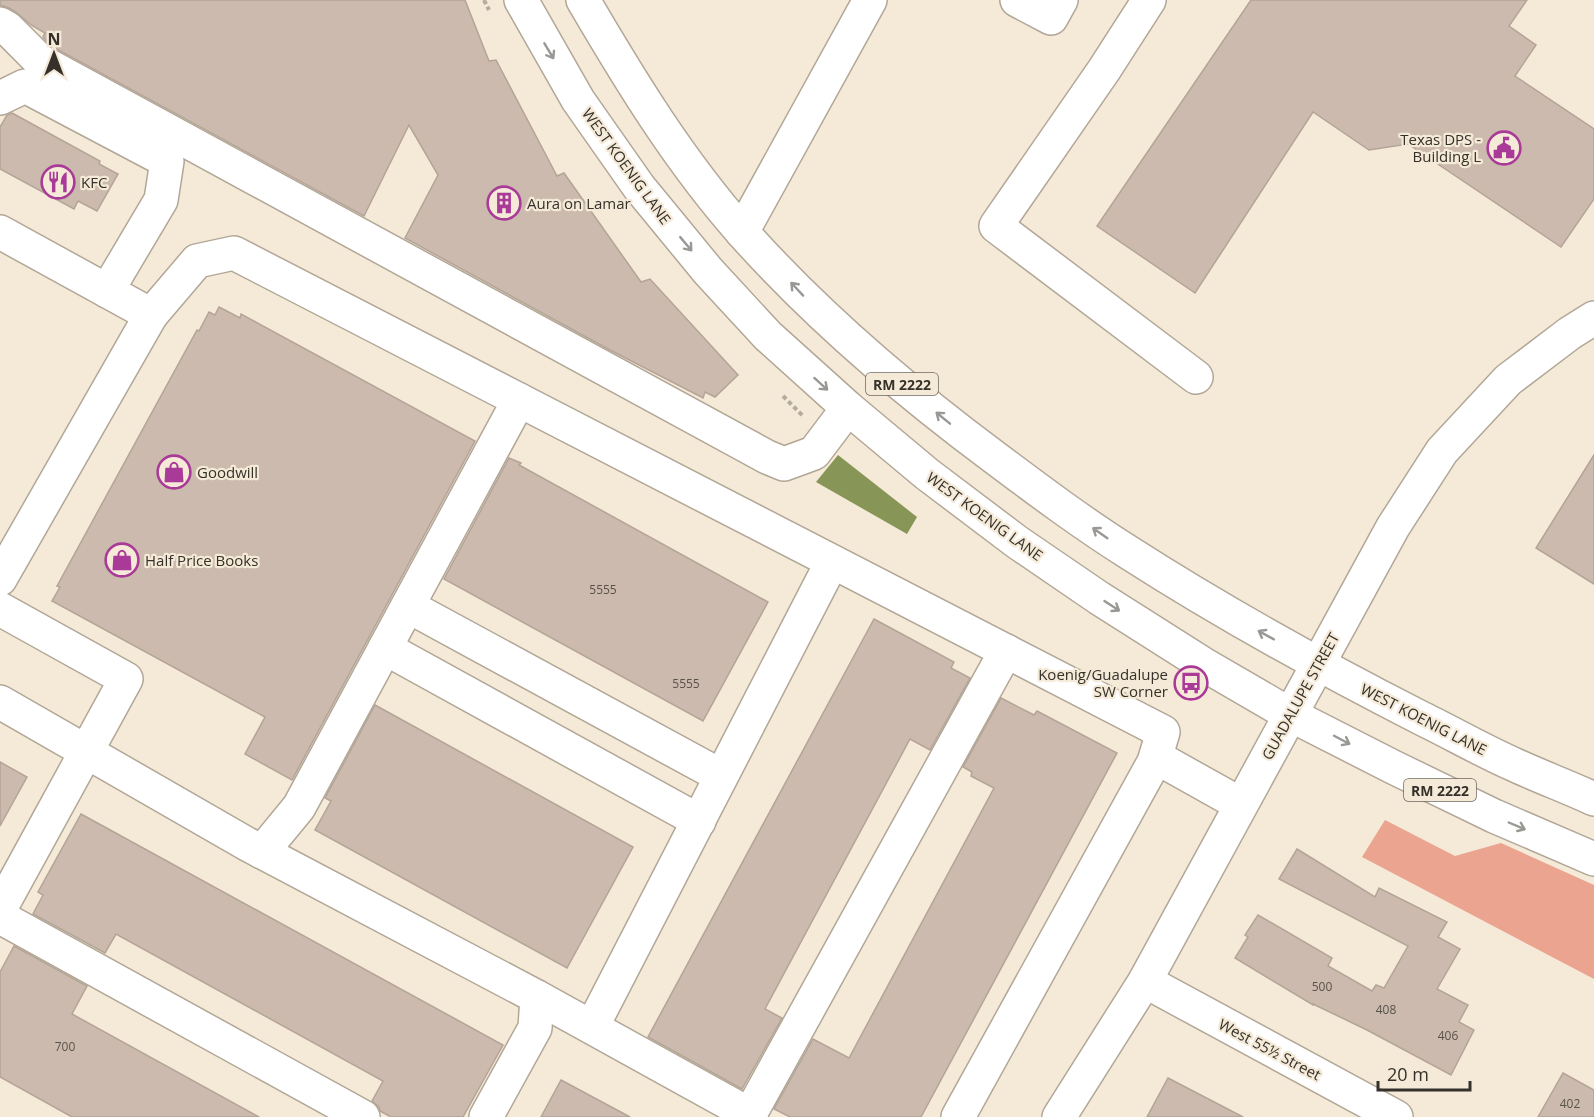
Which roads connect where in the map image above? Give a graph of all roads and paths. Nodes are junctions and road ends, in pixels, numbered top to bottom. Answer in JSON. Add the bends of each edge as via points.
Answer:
{"nodes":[{"id":1,"x":521,"y":0,"type":"edge"},
{"id":2,"x":583,"y":0,"type":"edge"},
{"id":3,"x":870,"y":0,"type":"edge"},
{"id":4,"x":1017,"y":0,"type":"edge"},
{"id":5,"x":1149,"y":0,"type":"edge"},
{"id":6,"x":1056,"y":9,"type":"edge"},
{"id":7,"x":0,"y":24,"type":"edge"},
{"id":8,"x":0,"y":98,"type":"edge"},
{"id":9,"x":0,"y":232,"type":"edge"},
{"id":10,"x":742,"y":232,"type":"junction"},
{"id":11,"x":108,"y":291,"type":"junction"},
{"id":12,"x":151,"y":315,"type":"junction"},
{"id":13,"x":1594,"y":318,"type":"edge"},
{"id":14,"x":1196,"y":377,"type":"dead end"},
{"id":15,"x":519,"y":400,"type":"junction"},
{"id":16,"x":848,"y":408,"type":"junction"},
{"id":17,"x":832,"y":562,"type":"junction"},
{"id":18,"x":0,"y":579,"type":"edge"},
{"id":19,"x":408,"y":606,"type":"junction"},
{"id":20,"x":0,"y":609,"type":"edge"},
{"id":21,"x":385,"y":648,"type":"junction"},
{"id":22,"x":1006,"y":651,"type":"junction"},
{"id":23,"x":1317,"y":664,"type":"junction"},
{"id":24,"x":0,"y":702,"type":"edge"},
{"id":25,"x":1289,"y":714,"type":"junction"},
{"id":26,"x":85,"y":751,"type":"junction"},
{"id":27,"x":1156,"y":757,"type":"junction"},
{"id":28,"x":721,"y":776,"type":"junction"},
{"id":29,"x":1594,"y":799,"type":"edge"},
{"id":30,"x":1240,"y":804,"type":"junction"},
{"id":31,"x":699,"y":821,"type":"junction"},
{"id":32,"x":262,"y":852,"type":"junction"},
{"id":33,"x":1594,"y":859,"type":"edge"},
{"id":34,"x":0,"y":909,"type":"edge"},
{"id":35,"x":0,"y":917,"type":"edge"},
{"id":36,"x":1145,"y":981,"type":"junction"},
{"id":37,"x":537,"y":997,"type":"junction"},
{"id":38,"x":591,"y":1027,"type":"junction"},
{"id":39,"x":363,"y":1117,"type":"edge"},
{"id":40,"x":486,"y":1117,"type":"edge"},
{"id":41,"x":750,"y":1117,"type":"edge"},
{"id":42,"x":958,"y":1117,"type":"edge"},
{"id":43,"x":1059,"y":1117,"type":"edge"},
{"id":44,"x":1396,"y":1117,"type":"edge"}],
"edges":[{"from":1,"to":16,"type":"main road","name":"WEST KOENIG LANE","number":"RM 2222","one_way":true,"via":[[578,100],[639,187],[768,336]]},
{"from":2,"to":10,"type":"main road","name":"WEST KOENIG LANE","number":"RM 2222","via":[[680,155]]},
{"from":3,"to":10,"type":"main road"},
{"from":4,"to":6,"type":"main road"},
{"from":5,"to":14,"type":"main road","via":[[996,226]]},
{"from":7,"to":16,"type":"main road","via":[[40,61],[767,457],[784,464],[814,453]]},
{"from":8,"to":11,"type":"main road","via":[[25,86],[167,162],[161,200]]},
{"from":9,"to":11,"type":"main road"},
{"from":23,"to":10,"type":"main road","name":"WEST KOENIG LANE","number":"RM 2222","one_way":true,"via":[[1126,551],[1046,496],[882,368]]},
{"from":11,"to":12,"type":"main road"},
{"from":12,"to":15,"type":"main road","via":[[197,261],[234,253]]},
{"from":12,"to":18,"type":"main road"},
{"from":13,"to":23,"type":"main road","name":"GUADALUPE STREET","via":[[1508,380],[1442,451],[1393,527]]},
{"from":15,"to":17,"type":"main road"},
{"from":15,"to":19,"type":"main road"},
{"from":16,"to":25,"type":"main road","name":"WEST KOENIG LANE","number":"RM 2222","one_way":true,"via":[[927,474],[1044,560],[1203,664]]},
{"from":17,"to":22,"type":"main road"},
{"from":17,"to":28,"type":"main road"},
{"from":19,"to":21,"type":"main road"},
{"from":19,"to":28,"type":"main road"},
{"from":20,"to":26,"type":"main road","via":[[126,679]]},
{"from":21,"to":31,"type":"main road"},
{"from":21,"to":32,"type":"main road","via":[[299,807]]},
{"from":22,"to":27,"type":"main road","via":[[1163,732]]},
{"from":22,"to":41,"type":"main road"},
{"from":23,"to":25,"type":"main road","name":"GUADALUPE STREET"},
{"from":23,"to":29,"type":"main road","name":"WEST KOENIG LANE","number":"RM 2222","via":[[1513,764]]},
{"from":24,"to":26,"type":"main road"},
{"from":25,"to":30,"type":"main road","name":"GUADALUPE STREET"},
{"from":25,"to":33,"type":"main road","name":"WEST KOENIG LANE","number":"RM 2222","one_way":true,"via":[[1494,816]]},
{"from":26,"to":32,"type":"main road"},
{"from":26,"to":34,"type":"main road"},
{"from":27,"to":30,"type":"main road"},
{"from":27,"to":42,"type":"main road"},
{"from":28,"to":31,"type":"main road"},
{"from":30,"to":36,"type":"main road","name":"GUADALUPE STREET"},
{"from":31,"to":38,"type":"main road"},
{"from":32,"to":37,"type":"main road"},
{"from":35,"to":39,"type":"main road"},
{"from":36,"to":43,"type":"main road","name":"GUADALUPE STREET"},
{"from":36,"to":44,"type":"main road","name":"West 55½ Street"},
{"from":37,"to":38,"type":"main road"},
{"from":37,"to":40,"type":"main road","via":[[535,1028]]},
{"from":38,"to":41,"type":"main road"}]}
